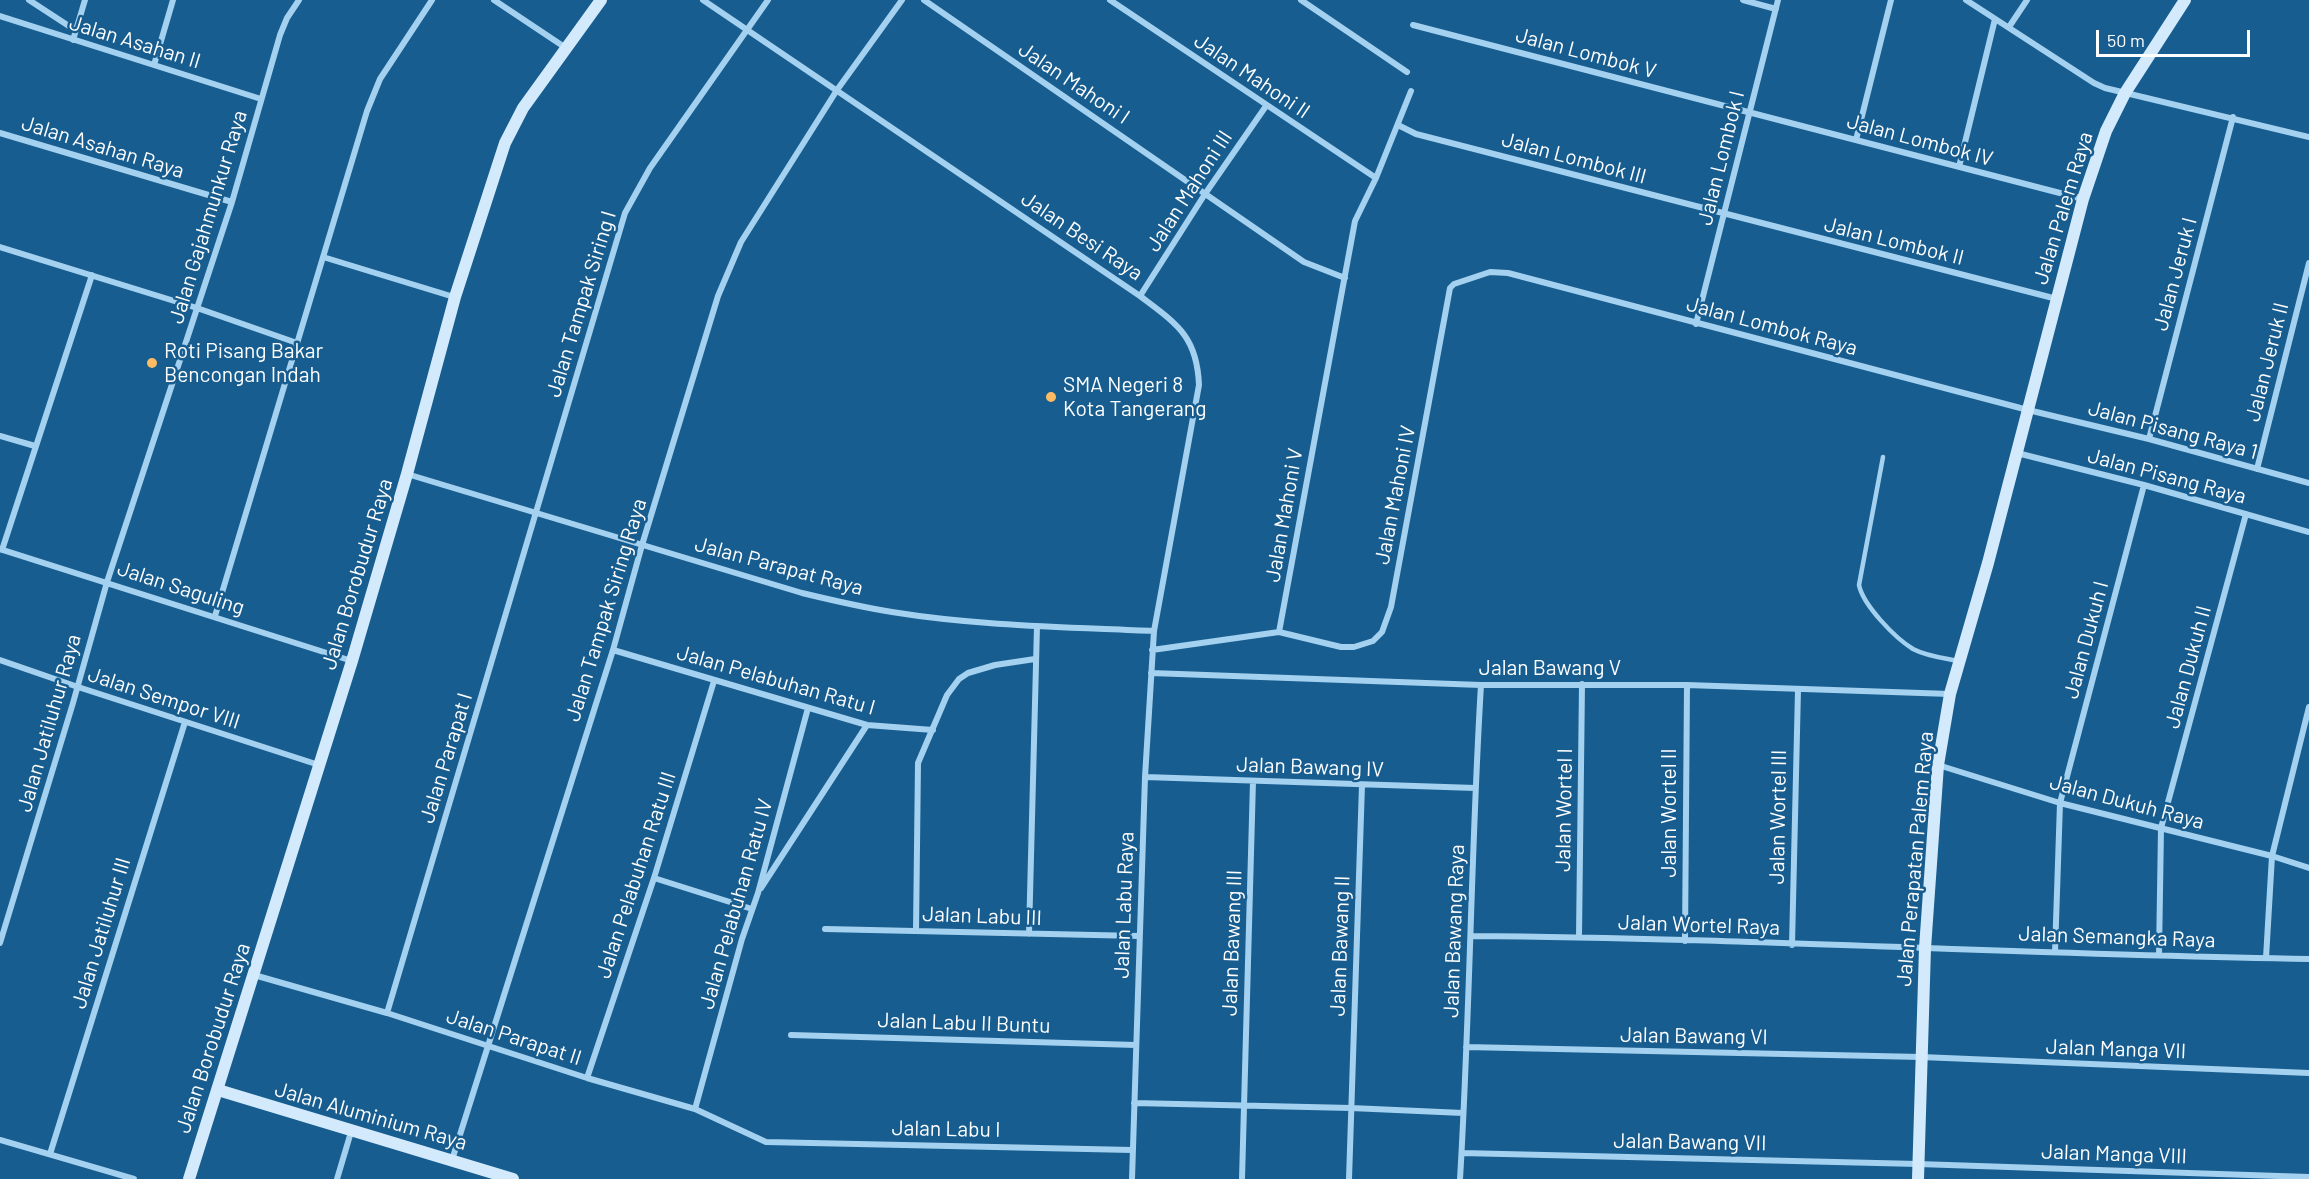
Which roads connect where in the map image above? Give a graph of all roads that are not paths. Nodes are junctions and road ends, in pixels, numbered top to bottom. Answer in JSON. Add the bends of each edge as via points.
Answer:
{"nodes":[{"id":1,"x":29,"y":0,"type":"edge"},
{"id":2,"x":85,"y":0,"type":"edge"},
{"id":3,"x":173,"y":0,"type":"edge"},
{"id":4,"x":299,"y":0,"type":"edge"},
{"id":5,"x":432,"y":0,"type":"edge"},
{"id":6,"x":494,"y":0,"type":"edge"},
{"id":7,"x":601,"y":0,"type":"edge"},
{"id":8,"x":703,"y":0,"type":"edge"},
{"id":9,"x":768,"y":0,"type":"edge"},
{"id":10,"x":902,"y":0,"type":"edge"},
{"id":11,"x":924,"y":0,"type":"edge"},
{"id":12,"x":1110,"y":0,"type":"edge"},
{"id":13,"x":1301,"y":0,"type":"edge"},
{"id":14,"x":1743,"y":0,"type":"edge"},
{"id":15,"x":1778,"y":0,"type":"edge"},
{"id":16,"x":1891,"y":0,"type":"edge"},
{"id":17,"x":1966,"y":0,"type":"edge"},
{"id":18,"x":2027,"y":0,"type":"edge"},
{"id":19,"x":2185,"y":0,"type":"edge"},
{"id":20,"x":1776,"y":9,"type":"junction"},
{"id":21,"x":0,"y":16,"type":"edge"},
{"id":22,"x":1995,"y":19,"type":"junction"},
{"id":23,"x":1413,"y":25,"type":"dead end"},
{"id":24,"x":2008,"y":27,"type":"junction"},
{"id":25,"x":75,"y":30,"type":"junction"},
{"id":26,"x":747,"y":30,"type":"junction"},
{"id":27,"x":73,"y":40,"type":"junction"},
{"id":28,"x":567,"y":48,"type":"junction"},
{"id":29,"x":154,"y":64,"type":"junction"},
{"id":30,"x":1407,"y":72,"type":"dead end"},
{"id":31,"x":837,"y":90,"type":"junction"},
{"id":32,"x":1411,"y":91,"type":"dead end"},
{"id":33,"x":2125,"y":93,"type":"junction"},
{"id":34,"x":261,"y":99,"type":"junction"},
{"id":35,"x":1266,"y":106,"type":"junction"},
{"id":36,"x":1750,"y":112,"type":"junction"},
{"id":37,"x":2233,"y":117,"type":"junction"},
{"id":38,"x":1400,"y":126,"type":"junction"},
{"id":39,"x":0,"y":133,"type":"edge"},
{"id":40,"x":2309,"y":137,"type":"edge"},
{"id":41,"x":1856,"y":140,"type":"junction"},
{"id":42,"x":1959,"y":167,"type":"junction"},
{"id":43,"x":1376,"y":178,"type":"junction"},
{"id":44,"x":1205,"y":194,"type":"junction"},
{"id":45,"x":2083,"y":199,"type":"junction"},
{"id":46,"x":232,"y":202,"type":"junction"},
{"id":47,"x":1724,"y":214,"type":"junction"},
{"id":48,"x":0,"y":247,"type":"edge"},
{"id":49,"x":323,"y":257,"type":"junction"},
{"id":50,"x":2309,"y":263,"type":"edge"},
{"id":51,"x":92,"y":275,"type":"junction"},
{"id":52,"x":1480,"y":275,"type":"joint"},
{"id":53,"x":1345,"y":278,"type":"junction"},
{"id":54,"x":1140,"y":296,"type":"junction"},
{"id":55,"x":455,"y":297,"type":"junction"},
{"id":56,"x":2057,"y":299,"type":"junction"},
{"id":57,"x":197,"y":309,"type":"junction"},
{"id":58,"x":1696,"y":324,"type":"junction"},
{"id":59,"x":297,"y":344,"type":"junction"},
{"id":60,"x":2028,"y":410,"type":"junction"},
{"id":61,"x":0,"y":436,"type":"edge"},
{"id":62,"x":2149,"y":438,"type":"junction"},
{"id":63,"x":35,"y":446,"type":"junction"},
{"id":64,"x":2017,"y":451,"type":"junction"},
{"id":65,"x":1883,"y":457,"type":"dead end"},
{"id":66,"x":2257,"y":469,"type":"junction"},
{"id":67,"x":407,"y":474,"type":"junction"},
{"id":68,"x":2309,"y":483,"type":"edge"},
{"id":69,"x":2144,"y":485,"type":"junction"},
{"id":70,"x":536,"y":512,"type":"junction"},
{"id":71,"x":2246,"y":514,"type":"junction"},
{"id":72,"x":2309,"y":532,"type":"edge"},
{"id":73,"x":642,"y":545,"type":"junction"},
{"id":74,"x":1,"y":549,"type":"edge"},
{"id":75,"x":107,"y":582,"type":"junction"},
{"id":76,"x":215,"y":616,"type":"junction"},
{"id":77,"x":1037,"y":626,"type":"junction"},
{"id":78,"x":1154,"y":631,"type":"junction"},
{"id":79,"x":1279,"y":632,"type":"junction"},
{"id":80,"x":613,"y":650,"type":"junction"},
{"id":81,"x":1152,"y":650,"type":"junction"},
{"id":82,"x":0,"y":660,"type":"edge"},
{"id":83,"x":1035,"y":660,"type":"junction"},
{"id":84,"x":352,"y":661,"type":"junction"},
{"id":85,"x":1961,"y":661,"type":"junction"},
{"id":86,"x":1151,"y":673,"type":"junction"},
{"id":87,"x":714,"y":681,"type":"junction"},
{"id":88,"x":1582,"y":684,"type":"junction"},
{"id":89,"x":1481,"y":685,"type":"junction"},
{"id":90,"x":1687,"y":685,"type":"junction"},
{"id":91,"x":78,"y":687,"type":"junction"},
{"id":92,"x":1798,"y":690,"type":"junction"},
{"id":93,"x":1950,"y":694,"type":"junction"},
{"id":94,"x":2309,"y":707,"type":"edge"},
{"id":95,"x":808,"y":708,"type":"junction"},
{"id":96,"x":184,"y":722,"type":"junction"},
{"id":97,"x":867,"y":725,"type":"junction"},
{"id":98,"x":933,"y":730,"type":"junction"},
{"id":99,"x":319,"y":765,"type":"junction"},
{"id":100,"x":1938,"y":765,"type":"junction"},
{"id":101,"x":1145,"y":777,"type":"junction"},
{"id":102,"x":1253,"y":781,"type":"junction"},
{"id":103,"x":1362,"y":785,"type":"junction"},
{"id":104,"x":1475,"y":788,"type":"junction"},
{"id":105,"x":2060,"y":802,"type":"junction"},
{"id":106,"x":2161,"y":828,"type":"junction"},
{"id":107,"x":2272,"y":856,"type":"junction"},
{"id":108,"x":2309,"y":868,"type":"edge"},
{"id":109,"x":654,"y":878,"type":"junction"},
{"id":110,"x":758,"y":893,"type":"junction"},
{"id":111,"x":753,"y":909,"type":"junction"},
{"id":112,"x":825,"y":929,"type":"dead end"},
{"id":113,"x":916,"y":931,"type":"junction"},
{"id":114,"x":1029,"y":934,"type":"junction"},
{"id":115,"x":1139,"y":936,"type":"junction"},
{"id":116,"x":1471,"y":936,"type":"junction"},
{"id":117,"x":1579,"y":937,"type":"junction"},
{"id":118,"x":1685,"y":941,"type":"junction"},
{"id":119,"x":0,"y":943,"type":"edge"},
{"id":120,"x":1791,"y":945,"type":"junction"},
{"id":121,"x":1925,"y":948,"type":"junction"},
{"id":122,"x":2055,"y":952,"type":"junction"},
{"id":123,"x":2158,"y":955,"type":"junction"},
{"id":124,"x":2266,"y":958,"type":"junction"},
{"id":125,"x":2309,"y":959,"type":"edge"},
{"id":126,"x":254,"y":975,"type":"junction"},
{"id":127,"x":387,"y":1013,"type":"junction"},
{"id":128,"x":791,"y":1035,"type":"dead end"},
{"id":129,"x":488,"y":1045,"type":"junction"},
{"id":130,"x":1136,"y":1046,"type":"junction"},
{"id":131,"x":1466,"y":1047,"type":"junction"},
{"id":132,"x":1921,"y":1058,"type":"junction"},
{"id":133,"x":2309,"y":1073,"type":"edge"},
{"id":134,"x":587,"y":1078,"type":"junction"},
{"id":135,"x":218,"y":1090,"type":"junction"},
{"id":136,"x":1134,"y":1103,"type":"junction"},
{"id":137,"x":1244,"y":1106,"type":"junction"},
{"id":138,"x":1351,"y":1108,"type":"junction"},
{"id":139,"x":695,"y":1109,"type":"junction"},
{"id":140,"x":1463,"y":1113,"type":"junction"},
{"id":141,"x":351,"y":1132,"type":"junction"},
{"id":142,"x":761,"y":1138,"type":"joint"},
{"id":143,"x":0,"y":1140,"type":"edge"},
{"id":144,"x":1132,"y":1150,"type":"junction"},
{"id":145,"x":1462,"y":1152,"type":"junction"},
{"id":146,"x":50,"y":1154,"type":"junction"},
{"id":147,"x":452,"y":1160,"type":"junction"},
{"id":148,"x":1918,"y":1164,"type":"junction"},
{"id":149,"x":2309,"y":1177,"type":"edge"},
{"id":150,"x":134,"y":1179,"type":"edge"},
{"id":151,"x":189,"y":1179,"type":"edge"},
{"id":152,"x":337,"y":1179,"type":"edge"},
{"id":153,"x":513,"y":1179,"type":"edge"},
{"id":154,"x":1132,"y":1179,"type":"edge"},
{"id":155,"x":1242,"y":1179,"type":"edge"},
{"id":156,"x":1349,"y":1179,"type":"edge"},
{"id":157,"x":1460,"y":1179,"type":"edge"},
{"id":158,"x":1917,"y":1179,"type":"edge"}],
"edges":[{"from":1,"to":25,"type":"street"},
{"from":2,"to":25,"type":"street"},
{"from":3,"to":29,"type":"street"},
{"from":4,"to":34,"type":"street","name":"Jalan Gajahmunkur Raya","via":[[280,35]]},
{"from":5,"to":49,"type":"street","via":[[380,79]]},
{"from":6,"to":28,"type":"street"},
{"from":7,"to":28,"type":"street","name":"Jalan Borobudur Raya"},
{"from":8,"to":26,"type":"street","name":"Jalan Besi Raya"},
{"from":9,"to":26,"type":"street","name":"Jalan Tampak Siring I"},
{"from":10,"to":31,"type":"street","name":"Jalan Tampak Siring Raya"},
{"from":11,"to":44,"type":"street","name":"Jalan Mahoni I"},
{"from":12,"to":35,"type":"street","name":"Jalan Mahoni II"},
{"from":13,"to":30,"type":"street"},
{"from":14,"to":20,"type":"street"},
{"from":15,"to":20,"type":"street","name":"Jalan Lombok I"},
{"from":16,"to":41,"type":"street"},
{"from":17,"to":22,"type":"street"},
{"from":18,"to":24,"type":"street"},
{"from":19,"to":33,"type":"street","name":"Jalan Palem Raya"},
{"from":20,"to":36,"type":"street","name":"Jalan Lombok I"},
{"from":21,"to":27,"type":"street","name":"Jalan Asahan II"},
{"from":22,"to":24,"type":"street"},
{"from":22,"to":42,"type":"street"},
{"from":23,"to":36,"type":"street","name":"Jalan Lombok V"},
{"from":24,"to":33,"type":"street","via":[[2094,83]]},
{"from":25,"to":27,"type":"street"},
{"from":26,"to":31,"type":"street","name":"Jalan Besi Raya"},
{"from":26,"to":70,"type":"street","name":"Jalan Tampak Siring I","via":[[650,168],[625,213]]},
{"from":27,"to":29,"type":"street","name":"Jalan Asahan II"},
{"from":28,"to":55,"type":"street","name":"Jalan Borobudur Raya","via":[[509,134]]},
{"from":29,"to":34,"type":"street","name":"Jalan Asahan II"},
{"from":31,"to":54,"type":"street","name":"Jalan Besi Raya"},
{"from":31,"to":73,"type":"street","name":"Jalan Tampak Siring Raya","via":[[728,269]]},
{"from":32,"to":38,"type":"street","name":"Jalan Mahoni V"},
{"from":33,"to":37,"type":"street"},
{"from":33,"to":45,"type":"street","name":"Jalan Palem Raya","via":[[2106,131]]},
{"from":34,"to":46,"type":"street","name":"Jalan Gajahmunkur Raya"},
{"from":35,"to":43,"type":"street","name":"Jalan Mahoni II"},
{"from":35,"to":44,"type":"street","name":"Jalan Mahoni III"},
{"from":36,"to":41,"type":"street","name":"Jalan Lombok IV"},
{"from":36,"to":47,"type":"street","name":"Jalan Lombok I"},
{"from":37,"to":40,"type":"street"},
{"from":37,"to":62,"type":"street","name":"Jalan Jeruk I"},
{"from":38,"to":43,"type":"street","name":"Jalan Mahoni V"},
{"from":38,"to":47,"type":"street","name":"Jalan Lombok III","via":[[1413,133]]},
{"from":39,"to":46,"type":"street","name":"Jalan Asahan Raya"},
{"from":41,"to":42,"type":"street","name":"Jalan Lombok IV"},
{"from":42,"to":45,"type":"street","name":"Jalan Lombok IV"},
{"from":43,"to":53,"type":"street","name":"Jalan Mahoni V","via":[[1355,221]]},
{"from":44,"to":53,"type":"street","via":[[1304,262]]},
{"from":44,"to":54,"type":"street","name":"Jalan Mahoni III"},
{"from":45,"to":56,"type":"street","name":"Jalan Palem Raya"},
{"from":46,"to":57,"type":"street","name":"Jalan Gajahmunkur Raya"},
{"from":47,"to":56,"type":"street","name":"Jalan Lombok II"},
{"from":47,"to":58,"type":"street","name":"Jalan Lombok I"},
{"from":48,"to":51,"type":"street"},
{"from":49,"to":55,"type":"street"},
{"from":49,"to":59,"type":"street"},
{"from":50,"to":66,"type":"street","name":"Jalan Jeruk II"},
{"from":51,"to":57,"type":"street"},
{"from":51,"to":63,"type":"street"},
{"from":52,"to":58,"type":"street","name":"Jalan Lombok Raya","via":[[1508,273]]},
{"from":52,"to":79,"type":"street","name":"Jalan Mahoni IV","via":[[1450,288],[1384,629],[1373,641],[1348,648]]},
{"from":53,"to":79,"type":"street","name":"Jalan Mahoni V"},
{"from":54,"to":78,"type":"street","name":"Jalan Besi Raya","via":[[1185,335],[1194,349],[1199,385]]},
{"from":55,"to":67,"type":"street","name":"Jalan Borobudur Raya"},
{"from":56,"to":60,"type":"street","name":"Jalan Palem Raya"},
{"from":57,"to":59,"type":"street"},
{"from":57,"to":75,"type":"street","name":"Jalan Gajahmunkur Raya"},
{"from":58,"to":60,"type":"street","name":"Jalan Lombok Raya"},
{"from":59,"to":76,"type":"street"},
{"from":60,"to":62,"type":"street","name":"Jalan Pisang Raya 1"},
{"from":60,"to":64,"type":"street","name":"Jalan Perapatan Palem Raya"},
{"from":61,"to":63,"type":"street"},
{"from":62,"to":66,"type":"street","name":"Jalan Pisang Raya 1"},
{"from":63,"to":74,"type":"street"},
{"from":64,"to":69,"type":"street","name":"Jalan Pisang Raya"},
{"from":64,"to":85,"type":"street","name":"Jalan Perapatan Palem Raya"},
{"from":65,"to":85,"type":"lane","via":[[1860,592],[1912,648]]},
{"from":66,"to":68,"type":"street","name":"Jalan Pisang Raya 1"},
{"from":67,"to":70,"type":"street","name":"Jalan Parapat Raya"},
{"from":67,"to":84,"type":"street","name":"Jalan Borobudur Raya"},
{"from":69,"to":71,"type":"street","name":"Jalan Pisang Raya"},
{"from":69,"to":105,"type":"street","name":"Jalan Dukuh I"},
{"from":70,"to":73,"type":"street","name":"Jalan Parapat Raya"},
{"from":70,"to":127,"type":"street","name":"Jalan Parapat I"},
{"from":71,"to":72,"type":"street","name":"Jalan Pisang Raya"},
{"from":71,"to":106,"type":"street","name":"Jalan Dukuh II"},
{"from":73,"to":77,"type":"street","name":"Jalan Parapat Raya","via":[[855,605]]},
{"from":73,"to":80,"type":"street","name":"Jalan Tampak Siring Raya"},
{"from":74,"to":75,"type":"street","name":"Jalan Saguling"},
{"from":75,"to":76,"type":"street","name":"Jalan Saguling"},
{"from":75,"to":91,"type":"street","name":"Jalan Jatiluhur Raya"},
{"from":76,"to":84,"type":"street","name":"Jalan Saguling"},
{"from":77,"to":78,"type":"street","name":"Jalan Parapat Raya"},
{"from":77,"to":83,"type":"street"},
{"from":78,"to":81,"type":"street","name":"Jalan Labu Raya"},
{"from":79,"to":81,"type":"street"},
{"from":80,"to":87,"type":"street","name":"Jalan Pelabuhan Ratu I"},
{"from":80,"to":129,"type":"street","name":"Jalan Tampak Siring Raya"},
{"from":81,"to":86,"type":"street","name":"Jalan Labu Raya"},
{"from":82,"to":91,"type":"street","name":"Jalan Sempor VIII"},
{"from":83,"to":98,"type":"street","via":[[982,668],[959,679],[947,695]]},
{"from":83,"to":114,"type":"street"},
{"from":84,"to":99,"type":"street","name":"Jalan Borobudur Raya"},
{"from":85,"to":93,"type":"street","name":"Jalan Perapatan Palem Raya"},
{"from":86,"to":89,"type":"street","name":"Jalan Bawang V"},
{"from":86,"to":101,"type":"street","name":"Jalan Labu Raya"},
{"from":87,"to":95,"type":"street","name":"Jalan Pelabuhan Ratu I"},
{"from":87,"to":109,"type":"street","name":"Jalan Pelabuhan Ratu III"},
{"from":88,"to":89,"type":"street","name":"Jalan Bawang V"},
{"from":88,"to":90,"type":"street","name":"Jalan Bawang V"},
{"from":88,"to":117,"type":"street","name":"Jalan Wortel I"},
{"from":89,"to":104,"type":"street","name":"Jalan Bawang Raya"},
{"from":90,"to":92,"type":"street","name":"Jalan Bawang V"},
{"from":90,"to":118,"type":"street","name":"Jalan Wortel II"},
{"from":91,"to":96,"type":"street","name":"Jalan Sempor VIII"},
{"from":91,"to":119,"type":"street","name":"Jalan Jatiluhur Raya"},
{"from":92,"to":93,"type":"street","name":"Jalan Bawang V"},
{"from":92,"to":120,"type":"street","name":"Jalan Wortel III"},
{"from":93,"to":100,"type":"street","name":"Jalan Perapatan Palem Raya"},
{"from":94,"to":107,"type":"street"},
{"from":95,"to":97,"type":"street","name":"Jalan Pelabuhan Ratu I"},
{"from":95,"to":110,"type":"street","name":"Jalan Pelabuhan Ratu IV"},
{"from":96,"to":99,"type":"street","name":"Jalan Sempor VIII"},
{"from":96,"to":146,"type":"street","name":"Jalan Jatiluhur III"},
{"from":97,"to":98,"type":"street","name":"Jalan Pelabuhan Ratu I"},
{"from":97,"to":110,"type":"street"},
{"from":98,"to":113,"type":"street","via":[[918,764]]},
{"from":99,"to":126,"type":"street","name":"Jalan Borobudur Raya"},
{"from":100,"to":105,"type":"street","name":"Jalan Dukuh Raya"},
{"from":100,"to":121,"type":"street","name":"Jalan Perapatan Palem Raya"},
{"from":101,"to":102,"type":"street","name":"Jalan Bawang IV"},
{"from":101,"to":115,"type":"street","name":"Jalan Labu Raya"},
{"from":102,"to":103,"type":"street","name":"Jalan Bawang IV"},
{"from":102,"to":137,"type":"street","name":"Jalan Bawang III"},
{"from":103,"to":104,"type":"street","name":"Jalan Bawang IV"},
{"from":103,"to":138,"type":"street","name":"Jalan Bawang II"},
{"from":104,"to":116,"type":"street","name":"Jalan Bawang Raya"},
{"from":105,"to":106,"type":"street","name":"Jalan Dukuh Raya"},
{"from":105,"to":122,"type":"street","name":"Jalan Dukuh I"},
{"from":106,"to":107,"type":"street","name":"Jalan Dukuh Raya"},
{"from":106,"to":123,"type":"street","name":"Jalan Dukuh II"},
{"from":107,"to":108,"type":"street","name":"Jalan Dukuh Raya"},
{"from":107,"to":124,"type":"street"},
{"from":109,"to":111,"type":"street"},
{"from":109,"to":134,"type":"street","name":"Jalan Pelabuhan Ratu III"},
{"from":110,"to":111,"type":"street","name":"Jalan Pelabuhan Ratu IV"},
{"from":111,"to":139,"type":"street","name":"Jalan Pelabuhan Ratu IV"},
{"from":112,"to":113,"type":"street","name":"Jalan Labu III"},
{"from":113,"to":114,"type":"street","name":"Jalan Labu III"},
{"from":114,"to":115,"type":"street","name":"Jalan Labu III"},
{"from":115,"to":130,"type":"street","name":"Jalan Labu Raya"},
{"from":116,"to":117,"type":"street","name":"Jalan Wortel Raya"},
{"from":116,"to":131,"type":"street","name":"Jalan Bawang Raya"},
{"from":117,"to":118,"type":"street","name":"Jalan Wortel Raya"},
{"from":118,"to":120,"type":"street","name":"Jalan Wortel Raya"},
{"from":120,"to":121,"type":"street","name":"Jalan Wortel Raya"},
{"from":121,"to":122,"type":"street","name":"Jalan Semangka Raya"},
{"from":121,"to":132,"type":"street","name":"Jalan Perapatan Palem Raya"},
{"from":122,"to":123,"type":"street","name":"Jalan Semangka Raya"},
{"from":123,"to":124,"type":"street","name":"Jalan Semangka Raya"},
{"from":124,"to":125,"type":"street","name":"Jalan Semangka Raya"},
{"from":126,"to":127,"type":"street","name":"Jalan Parapat II"},
{"from":126,"to":135,"type":"street","name":"Jalan Borobudur Raya"},
{"from":127,"to":129,"type":"street","name":"Jalan Parapat II"},
{"from":128,"to":130,"type":"street","name":"Jalan Labu II Buntu"},
{"from":129,"to":134,"type":"street","name":"Jalan Parapat II"},
{"from":129,"to":147,"type":"street","name":"Jalan Tampak Siring Raya"},
{"from":130,"to":136,"type":"street","name":"Jalan Labu Raya"},
{"from":131,"to":132,"type":"street","name":"Jalan Bawang VI"},
{"from":131,"to":140,"type":"street","name":"Jalan Bawang Raya"},
{"from":132,"to":133,"type":"street","name":"Jalan Manga VII"},
{"from":132,"to":148,"type":"street","name":"Jalan Perapatan Palem Raya"},
{"from":134,"to":139,"type":"street","name":"Jalan Parapat II"},
{"from":135,"to":141,"type":"street","name":"Jalan Aluminium Raya"},
{"from":135,"to":151,"type":"street","name":"Jalan Borobudur Raya"},
{"from":136,"to":137,"type":"street"},
{"from":136,"to":144,"type":"street","name":"Jalan Labu Raya"},
{"from":137,"to":138,"type":"street"},
{"from":137,"to":155,"type":"street","name":"Jalan Bawang III"},
{"from":138,"to":140,"type":"street"},
{"from":138,"to":156,"type":"street","name":"Jalan Bawang II"},
{"from":139,"to":142,"type":"street","name":"Jalan Parapat II"},
{"from":140,"to":145,"type":"street","name":"Jalan Bawang Raya"},
{"from":141,"to":147,"type":"street","name":"Jalan Aluminium Raya"},
{"from":141,"to":152,"type":"street"},
{"from":142,"to":144,"type":"street","name":"Jalan Labu I","via":[[766,1142]]},
{"from":143,"to":146,"type":"street"},
{"from":144,"to":154,"type":"street","name":"Jalan Labu Raya"},
{"from":145,"to":148,"type":"street","name":"Jalan Bawang VII"},
{"from":145,"to":157,"type":"street","name":"Jalan Bawang Raya"},
{"from":146,"to":150,"type":"street"},
{"from":147,"to":153,"type":"street","name":"Jalan Aluminium Raya"},
{"from":148,"to":149,"type":"street","name":"Jalan Manga VIII"},
{"from":148,"to":158,"type":"street","name":"Jalan Perapatan Palem Raya"}]}
